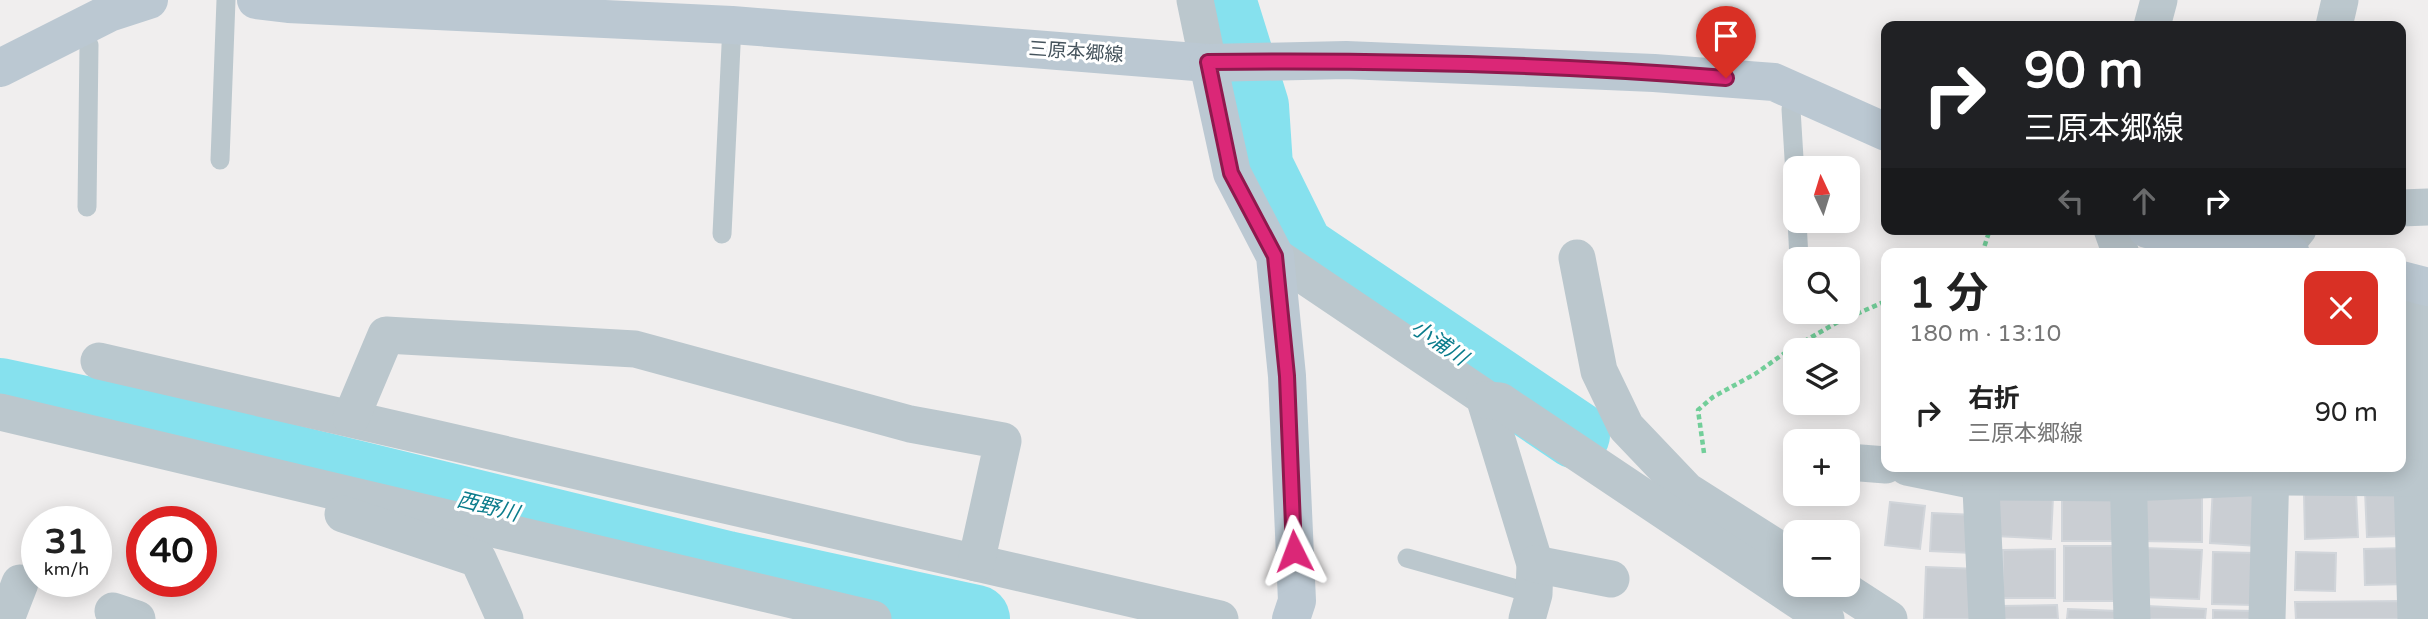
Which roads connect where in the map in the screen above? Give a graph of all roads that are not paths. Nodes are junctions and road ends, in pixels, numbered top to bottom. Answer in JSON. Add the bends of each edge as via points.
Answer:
{"nodes":[{"id":1,"x":147,"y":0,"type":"edge"},
{"id":2,"x":226,"y":0,"type":"edge"},
{"id":3,"x":256,"y":0,"type":"edge"},
{"id":4,"x":1195,"y":0,"type":"edge"},
{"id":5,"x":2159,"y":0,"type":"edge"},
{"id":6,"x":2340,"y":0,"type":"edge"},
{"id":7,"x":459,"y":6,"type":"edge"},
{"id":8,"x":2153,"y":21,"type":"edge"},
{"id":9,"x":2335,"y":21,"type":"edge"},
{"id":10,"x":732,"y":25,"type":"junction"},
{"id":11,"x":79,"y":27,"type":"junction"},
{"id":12,"x":1208,"y":62,"type":"junction"},
{"id":13,"x":0,"y":68,"type":"edge"},
{"id":14,"x":1799,"y":92,"type":"junction"},
{"id":15,"x":1881,"y":130,"type":"edge"},
{"id":16,"x":1794,"y":156,"type":"edge"},
{"id":17,"x":220,"y":160,"type":"dead end"},
{"id":18,"x":87,"y":206,"type":"dead end"},
{"id":19,"x":2428,"y":207,"type":"edge"},
{"id":20,"x":2406,"y":208,"type":"edge"},
{"id":21,"x":722,"y":234,"type":"dead end"},
{"id":22,"x":2207,"y":235,"type":"edge"},
{"id":23,"x":2286,"y":243,"type":"edge"},
{"id":24,"x":1275,"y":256,"type":"junction"},
{"id":25,"x":1577,"y":258,"type":"dead end"},
{"id":26,"x":2415,"y":284,"type":"edge"},
{"id":27,"x":99,"y":360,"type":"dead end"},
{"id":28,"x":1485,"y":400,"type":"junction"},
{"id":29,"x":0,"y":412,"type":"edge"},
{"id":30,"x":351,"y":418,"type":"junction"},
{"id":31,"x":1860,"y":463,"type":"edge"},
{"id":32,"x":1881,"y":465,"type":"edge"},
{"id":33,"x":1953,"y":472,"type":"edge"},
{"id":34,"x":2271,"y":472,"type":"edge"},
{"id":35,"x":1981,"y":475,"type":"edge"},
{"id":36,"x":2129,"y":475,"type":"edge"},
{"id":37,"x":2412,"y":478,"type":"junction"},
{"id":38,"x":333,"y":490,"type":"junction"},
{"id":39,"x":1783,"y":552,"type":"edge"},
{"id":40,"x":1407,"y":558,"type":"dead end"},
{"id":41,"x":976,"y":563,"type":"junction"},
{"id":42,"x":1611,"y":579,"type":"dead end"},
{"id":43,"x":20,"y":583,"type":"dead end"},
{"id":44,"x":1532,"y":592,"type":"edge"},
{"id":45,"x":1855,"y":597,"type":"edge"},
{"id":46,"x":6,"y":619,"type":"edge"},
{"id":47,"x":505,"y":619,"type":"edge"},
{"id":48,"x":873,"y":619,"type":"edge"},
{"id":49,"x":1220,"y":619,"type":"edge"},
{"id":50,"x":1291,"y":619,"type":"edge"},
{"id":51,"x":1826,"y":619,"type":"edge"},
{"id":52,"x":1889,"y":619,"type":"edge"},
{"id":53,"x":1987,"y":619,"type":"edge"},
{"id":54,"x":2132,"y":619,"type":"edge"},
{"id":55,"x":2267,"y":619,"type":"edge"},
{"id":56,"x":2416,"y":619,"type":"edge"}],
"edges":[{"from":1,"to":11,"type":"main road"},
{"from":2,"to":17,"type":"lane"},
{"from":3,"to":7,"type":"main road","name":"三原本郷線"},
{"from":4,"to":12,"type":"street"},
{"from":5,"to":8,"type":"street"},
{"from":6,"to":9,"type":"street"},
{"from":7,"to":10,"type":"main road","name":"三原本郷線"},
{"from":10,"to":12,"type":"main road","name":"三原本郷線"},
{"from":10,"to":21,"type":"lane"},
{"from":11,"to":13,"type":"main road"},
{"from":11,"to":18,"type":"lane","via":[[89,45]]},
{"from":12,"to":14,"type":"main road","name":"三原本郷線","via":[[1346,60],[1654,73],[1774,82]]},
{"from":12,"to":24,"type":"main road","via":[[1231,173]]},
{"from":14,"to":15,"type":"main road","name":"三原本郷線"},
{"from":14,"to":16,"type":"lane","via":[[1791,109]]},
{"from":19,"to":20,"type":"street"},
{"from":22,"to":23,"type":"main road"},
{"from":24,"to":28,"type":"street"},
{"from":24,"to":50,"type":"main road","via":[[1287,376],[1297,601]]},
{"from":25,"to":39,"type":"street","via":[[1599,370],[1626,427],[1687,491]]},
{"from":26,"to":37,"type":"street"},
{"from":27,"to":30,"type":"street"},
{"from":28,"to":44,"type":"street"},
{"from":28,"to":51,"type":"street","via":[[1500,401]]},
{"from":29,"to":38,"type":"street"},
{"from":30,"to":41,"type":"street"},
{"from":30,"to":41,"type":"street","via":[[386,335],[635,349],[909,424],[1003,441]]},
{"from":31,"to":32,"type":"street"},
{"from":33,"to":35,"type":"street"},
{"from":34,"to":36,"type":"street"},
{"from":34,"to":37,"type":"street"},
{"from":34,"to":55,"type":"street"},
{"from":35,"to":36,"type":"street"},
{"from":35,"to":53,"type":"street"},
{"from":36,"to":54,"type":"street"},
{"from":37,"to":56,"type":"street"},
{"from":38,"to":47,"type":"street","via":[[325,508],[478,559]]},
{"from":38,"to":48,"type":"street"},
{"from":40,"to":44,"type":"lane"},
{"from":41,"to":49,"type":"street"},
{"from":42,"to":44,"type":"street"},
{"from":43,"to":46,"type":"street"},
{"from":45,"to":52,"type":"street"}]}
